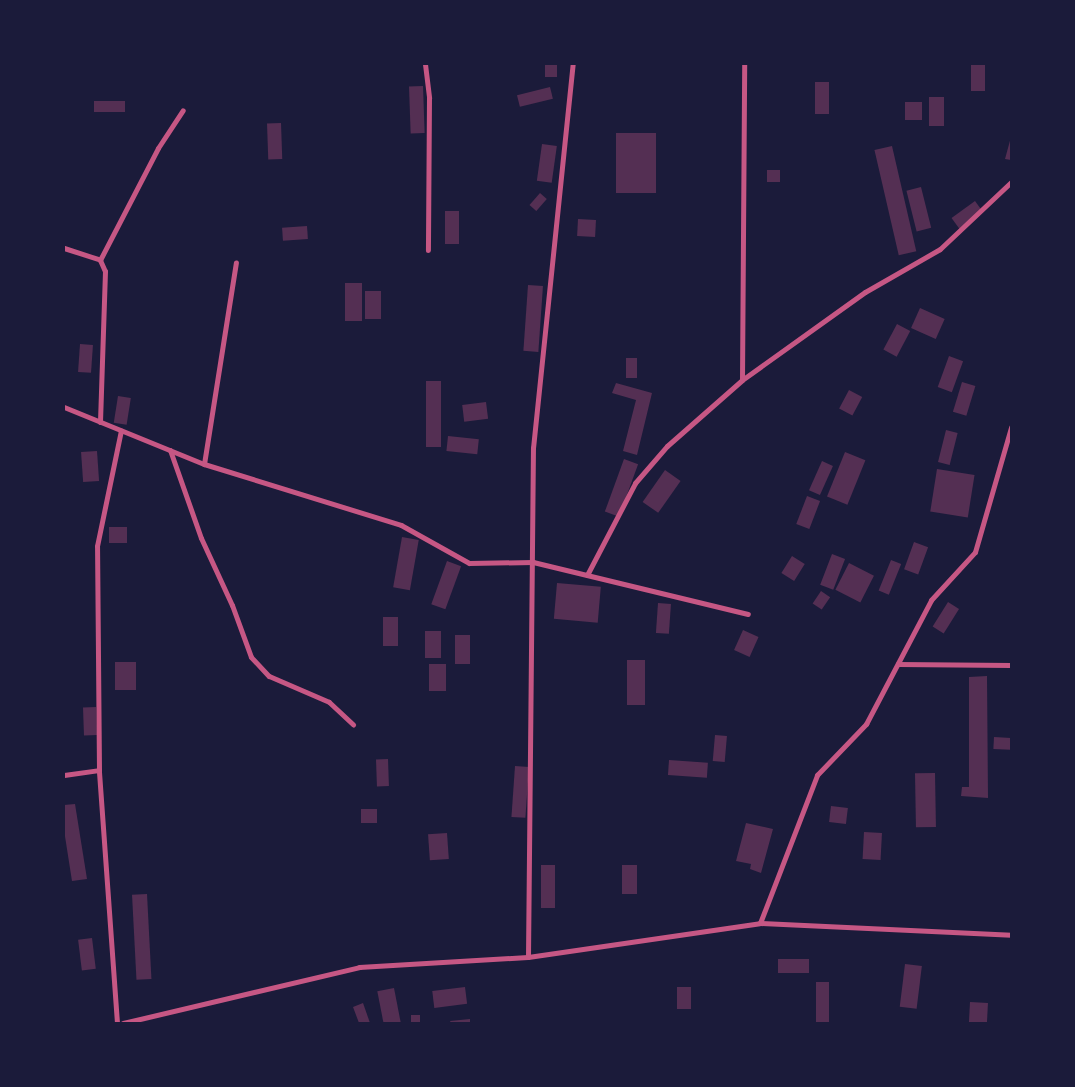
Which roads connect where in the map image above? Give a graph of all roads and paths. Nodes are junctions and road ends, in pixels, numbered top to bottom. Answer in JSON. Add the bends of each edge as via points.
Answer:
{"nodes":[{"id":1,"x":425,"y":64,"type":"edge"},
{"id":2,"x":572,"y":64,"type":"edge"},
{"id":3,"x":744,"y":64,"type":"edge"},
{"id":4,"x":183,"y":110,"type":"dead end"},
{"id":5,"x":1011,"y":182,"type":"edge"},
{"id":6,"x":64,"y":248,"type":"edge"},
{"id":7,"x":428,"y":250,"type":"dead end"},
{"id":8,"x":100,"y":260,"type":"junction"},
{"id":9,"x":236,"y":263,"type":"dead end"},
{"id":10,"x":742,"y":380,"type":"junction"},
{"id":11,"x":64,"y":406,"type":"edge"},
{"id":12,"x":100,"y":422,"type":"junction"},
{"id":13,"x":1011,"y":427,"type":"edge"},
{"id":14,"x":121,"y":430,"type":"junction"},
{"id":15,"x":170,"y":450,"type":"junction"},
{"id":16,"x":204,"y":464,"type":"junction"},
{"id":17,"x":533,"y":562,"type":"junction"},
{"id":18,"x":587,"y":575,"type":"junction"},
{"id":19,"x":748,"y":614,"type":"dead end"},
{"id":20,"x":898,"y":664,"type":"junction"},
{"id":21,"x":1011,"y":665,"type":"edge"},
{"id":22,"x":353,"y":724,"type":"dead end"},
{"id":23,"x":99,"y":770,"type":"junction"},
{"id":24,"x":64,"y":775,"type":"edge"},
{"id":25,"x":760,"y":923,"type":"junction"},
{"id":26,"x":1011,"y":935,"type":"edge"},
{"id":27,"x":528,"y":958,"type":"junction"},
{"id":28,"x":117,"y":1023,"type":"edge"},
{"id":29,"x":123,"y":1023,"type":"edge"}],
"edges":[{"from":1,"to":7,"type":"street","via":[[429,98]]},
{"from":2,"to":17,"type":"street","via":[[533,448]]},
{"from":3,"to":10,"type":"street"},
{"from":4,"to":8,"type":"street","via":[[158,148]]},
{"from":5,"to":10,"type":"street","via":[[940,249],[865,292]]},
{"from":6,"to":8,"type":"street"},
{"from":8,"to":12,"type":"street","via":[[105,271]]},
{"from":9,"to":16,"type":"street"},
{"from":10,"to":18,"type":"street","via":[[667,446],[635,483]]},
{"from":11,"to":12,"type":"street"},
{"from":12,"to":14,"type":"street"},
{"from":13,"to":20,"type":"street","via":[[975,552],[931,600]]},
{"from":14,"to":15,"type":"street"},
{"from":14,"to":23,"type":"street","via":[[97,546]]},
{"from":15,"to":16,"type":"street"},
{"from":15,"to":22,"type":"street","via":[[200,538],[232,605],[251,657],[269,676],[329,702]]},
{"from":16,"to":17,"type":"street","via":[[401,525],[470,563]]},
{"from":17,"to":18,"type":"street"},
{"from":17,"to":27,"type":"street"},
{"from":18,"to":19,"type":"street"},
{"from":20,"to":21,"type":"street"},
{"from":20,"to":25,"type":"street","via":[[866,724],[817,775]]},
{"from":23,"to":24,"type":"street"},
{"from":23,"to":28,"type":"street"},
{"from":25,"to":26,"type":"street"},
{"from":25,"to":27,"type":"street"},
{"from":27,"to":29,"type":"street","via":[[359,967]]}]}
